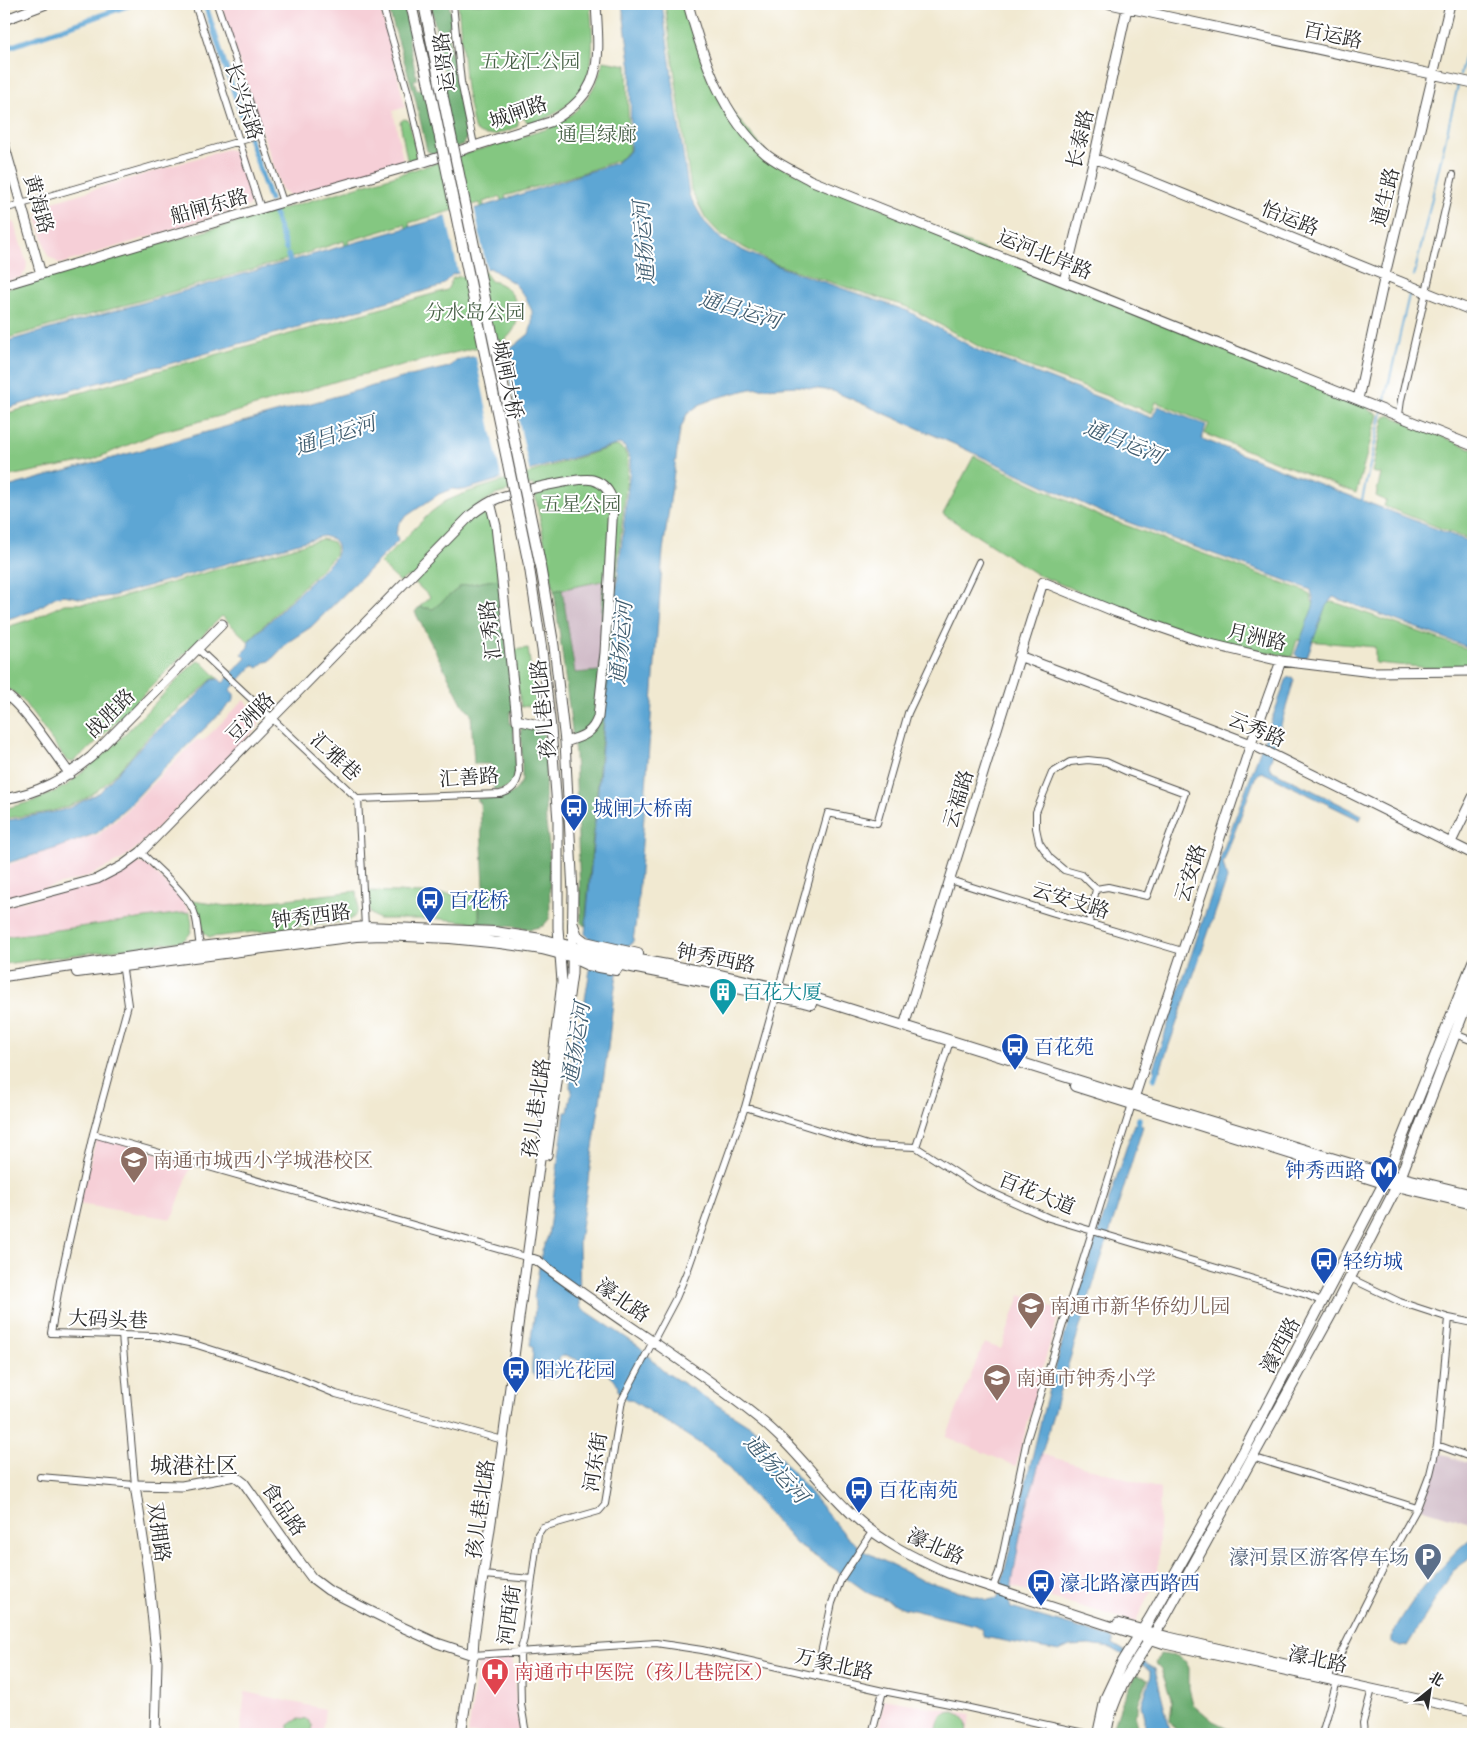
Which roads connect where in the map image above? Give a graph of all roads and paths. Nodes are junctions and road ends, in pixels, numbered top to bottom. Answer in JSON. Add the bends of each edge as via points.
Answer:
{"nodes":[{"id":1,"x":46,"y":4,"type":"edge"},
{"id":2,"x":195,"y":4,"type":"edge"},
{"id":3,"x":216,"y":4,"type":"edge"},
{"id":4,"x":382,"y":4,"type":"edge"},
{"id":5,"x":411,"y":4,"type":"edge"},
{"id":6,"x":424,"y":4,"type":"edge"},
{"id":7,"x":453,"y":4,"type":"edge"},
{"id":8,"x":596,"y":4,"type":"edge"},
{"id":9,"x":688,"y":4,"type":"edge"},
{"id":10,"x":1110,"y":4,"type":"edge"},
{"id":11,"x":1450,"y":4,"type":"edge"},
{"id":12,"x":1128,"y":6,"type":"edge"},
{"id":13,"x":4,"y":20,"type":"edge"},
{"id":14,"x":1433,"y":74,"type":"junction"},
{"id":15,"x":1473,"y":84,"type":"edge"},
{"id":16,"x":260,"y":135,"type":"junction"},
{"id":17,"x":240,"y":141,"type":"junction"},
{"id":18,"x":4,"y":144,"type":"edge"},
{"id":19,"x":474,"y":145,"type":"junction"},
{"id":20,"x":1094,"y":158,"type":"junction"},
{"id":21,"x":424,"y":162,"type":"junction"},
{"id":22,"x":1453,"y":175,"type":"dead end"},
{"id":23,"x":283,"y":202,"type":"junction"},
{"id":24,"x":21,"y":204,"type":"junction"},
{"id":25,"x":4,"y":209,"type":"edge"},
{"id":26,"x":261,"y":209,"type":"junction"},
{"id":27,"x":41,"y":274,"type":"junction"},
{"id":28,"x":1384,"y":275,"type":"junction"},
{"id":29,"x":1064,"y":281,"type":"junction"},
{"id":30,"x":4,"y":285,"type":"edge"},
{"id":31,"x":1426,"y":292,"type":"junction"},
{"id":32,"x":1473,"y":311,"type":"edge"},
{"id":33,"x":1358,"y":399,"type":"junction"},
{"id":34,"x":1396,"y":414,"type":"junction"},
{"id":35,"x":1473,"y":446,"type":"edge"},
{"id":36,"x":490,"y":502,"type":"junction"},
{"id":37,"x":979,"y":562,"type":"dead end"},
{"id":38,"x":540,"y":563,"type":"joint"},
{"id":39,"x":529,"y":565,"type":"joint"},
{"id":40,"x":1043,"y":582,"type":"joint"},
{"id":41,"x":222,"y":624,"type":"dead end"},
{"id":42,"x":198,"y":648,"type":"junction"},
{"id":43,"x":1019,"y":656,"type":"junction"},
{"id":44,"x":1281,"y":661,"type":"junction"},
{"id":45,"x":1473,"y":671,"type":"edge"},
{"id":46,"x":4,"y":694,"type":"edge"},
{"id":47,"x":273,"y":719,"type":"junction"},
{"id":48,"x":517,"y":720,"type":"junction"},
{"id":49,"x":551,"y":728,"type":"junction"},
{"id":50,"x":565,"y":742,"type":"junction"},
{"id":51,"x":1251,"y":744,"type":"junction"},
{"id":52,"x":70,"y":774,"type":"junction"},
{"id":53,"x":1473,"y":797,"type":"edge"},
{"id":54,"x":4,"y":799,"type":"edge"},
{"id":55,"x":358,"y":799,"type":"junction"},
{"id":56,"x":1451,"y":842,"type":"junction"},
{"id":57,"x":140,"y":852,"type":"junction"},
{"id":58,"x":1473,"y":854,"type":"edge"},
{"id":59,"x":950,"y":880,"type":"junction"},
{"id":60,"x":1096,"y":889,"type":"junction"},
{"id":61,"x":4,"y":904,"type":"edge"},
{"id":62,"x":1089,"y":923,"type":"junction"},
{"id":63,"x":573,"y":926,"type":"junction"},
{"id":64,"x":365,"y":927,"type":"junction"},
{"id":65,"x":559,"y":943,"type":"junction"},
{"id":66,"x":200,"y":947,"type":"junction"},
{"id":67,"x":1182,"y":951,"type":"junction"},
{"id":68,"x":569,"y":954,"type":"junction"},
{"id":69,"x":593,"y":955,"type":"junction"},
{"id":70,"x":122,"y":962,"type":"junction"},
{"id":71,"x":1473,"y":962,"type":"edge"},
{"id":72,"x":4,"y":976,"type":"edge"},
{"id":73,"x":4,"y":982,"type":"edge"},
{"id":74,"x":1473,"y":987,"type":"edge"},
{"id":75,"x":778,"y":992,"type":"junction"},
{"id":76,"x":904,"y":1026,"type":"junction"},
{"id":77,"x":1455,"y":1034,"type":"junction"},
{"id":78,"x":1473,"y":1042,"type":"edge"},
{"id":79,"x":949,"y":1044,"type":"junction"},
{"id":80,"x":1133,"y":1101,"type":"junction"},
{"id":81,"x":746,"y":1107,"type":"junction"},
{"id":82,"x":93,"y":1134,"type":"junction"},
{"id":83,"x":916,"y":1147,"type":"junction"},
{"id":84,"x":1386,"y":1178,"type":"junction"},
{"id":85,"x":1398,"y":1182,"type":"junction"},
{"id":86,"x":1473,"y":1195,"type":"edge"},
{"id":87,"x":1473,"y":1204,"type":"edge"},
{"id":88,"x":1094,"y":1231,"type":"junction"},
{"id":89,"x":532,"y":1259,"type":"junction"},
{"id":90,"x":1350,"y":1278,"type":"junction"},
{"id":91,"x":1323,"y":1302,"type":"junction"},
{"id":92,"x":1449,"y":1318,"type":"junction"},
{"id":93,"x":1473,"y":1323,"type":"edge"},
{"id":94,"x":122,"y":1335,"type":"junction"},
{"id":95,"x":653,"y":1342,"type":"junction"},
{"id":96,"x":502,"y":1440,"type":"junction"},
{"id":97,"x":1437,"y":1445,"type":"junction"},
{"id":98,"x":1252,"y":1457,"type":"junction"},
{"id":99,"x":1473,"y":1458,"type":"edge"},
{"id":100,"x":40,"y":1477,"type":"dead end"},
{"id":101,"x":135,"y":1485,"type":"junction"},
{"id":102,"x":1417,"y":1508,"type":"junction"},
{"id":103,"x":872,"y":1532,"type":"junction"},
{"id":104,"x":485,"y":1575,"type":"junction"},
{"id":105,"x":532,"y":1579,"type":"junction"},
{"id":106,"x":995,"y":1587,"type":"junction"},
{"id":107,"x":1140,"y":1633,"type":"junction"},
{"id":108,"x":1152,"y":1636,"type":"junction"},
{"id":109,"x":520,"y":1652,"type":"junction"},
{"id":110,"x":473,"y":1655,"type":"junction"},
{"id":111,"x":816,"y":1676,"type":"junction"},
{"id":112,"x":1332,"y":1678,"type":"junction"},
{"id":113,"x":1372,"y":1689,"type":"junction"},
{"id":114,"x":883,"y":1691,"type":"junction"},
{"id":115,"x":1473,"y":1706,"type":"edge"},
{"id":116,"x":1473,"y":1711,"type":"edge"},
{"id":117,"x":155,"y":1734,"type":"edge"},
{"id":118,"x":461,"y":1734,"type":"edge"},
{"id":119,"x":526,"y":1734,"type":"edge"},
{"id":120,"x":872,"y":1734,"type":"edge"},
{"id":121,"x":1098,"y":1734,"type":"edge"},
{"id":122,"x":1106,"y":1734,"type":"edge"},
{"id":123,"x":1322,"y":1734,"type":"edge"},
{"id":124,"x":1364,"y":1734,"type":"edge"}],
"edges":[{"from":1,"to":13,"type":"street"},
{"from":2,"to":17,"type":"street","name":"长兴东路"},
{"from":3,"to":16,"type":"street","name":"长兴东路"},
{"from":4,"to":21,"type":"street"},
{"from":5,"to":39,"type":"main road","name":"城闸大桥","bridge":true},
{"from":6,"to":38,"type":"main road","name":"城闸大桥","bridge":true},
{"from":7,"to":19,"type":"street","name":"运贤路","via":[[461,82]]},
{"from":8,"to":19,"type":"street","name":"城闸路","via":[[598,63],[583,96],[567,112],[550,122]]},
{"from":9,"to":29,"type":"street","name":"运河北岸路","via":[[709,70],[726,103],[743,130],[768,156],[810,180]]},
{"from":10,"to":12,"type":"street","name":"百运路"},
{"from":11,"to":14,"type":"street","name":"通生路"},
{"from":12,"to":14,"type":"street","name":"百运路"},
{"from":12,"to":20,"type":"street","name":"长泰路"},
{"from":14,"to":15,"type":"street","name":"百运路"},
{"from":14,"to":28,"type":"street","name":"通生路"},
{"from":16,"to":17,"type":"street"},
{"from":16,"to":23,"type":"street","name":"长兴东路"},
{"from":17,"to":24,"type":"street"},
{"from":17,"to":26,"type":"street","name":"长兴东路"},
{"from":18,"to":24,"type":"street","name":"黄海路"},
{"from":19,"to":21,"type":"street","name":"城闸路"},
{"from":20,"to":28,"type":"street","name":"怡运路"},
{"from":20,"to":29,"type":"street","name":"长泰路"},
{"from":21,"to":23,"type":"street","name":"船闸东路"},
{"from":22,"to":31,"type":"street"},
{"from":23,"to":26,"type":"street","name":"船闸东路"},
{"from":24,"to":25,"type":"street"},
{"from":24,"to":27,"type":"street","name":"黄海路"},
{"from":26,"to":27,"type":"street","name":"船闸东路"},
{"from":27,"to":30,"type":"street","name":"船闸东路"},
{"from":28,"to":31,"type":"street","name":"怡运路"},
{"from":28,"to":33,"type":"street","name":"通生路"},
{"from":29,"to":33,"type":"street","name":"运河北岸路"},
{"from":31,"to":32,"type":"street","name":"怡运路"},
{"from":31,"to":34,"type":"street"},
{"from":33,"to":34,"type":"street","name":"运河北岸路"},
{"from":34,"to":35,"type":"street","name":"运河北岸路"},
{"from":36,"to":47,"type":"street","name":"豆洲路","via":[[471,515]]},
{"from":36,"to":48,"type":"street","name":"汇秀路","via":[[496,526]]},
{"from":36,"to":50,"type":"street","name":"豆洲路","via":[[534,488],[587,479],[606,487],[612,497],[605,652],[598,717],[591,731]]},
{"from":37,"to":75,"type":"street","name":"河东街","via":[[908,713],[877,823],[828,812]]},
{"from":38,"to":50,"type":"street","name":"孩儿巷北路"},
{"from":39,"to":49,"type":"street","name":"孩儿巷北路"},
{"from":40,"to":43,"type":"street","name":"云福路"},
{"from":40,"to":44,"type":"street","name":"月洲路","via":[[1116,612],[1206,643]]},
{"from":41,"to":42,"type":"street","name":"战胜路"},
{"from":42,"to":47,"type":"street","name":"汇雅巷"},
{"from":42,"to":52,"type":"street","name":"战胜路"},
{"from":43,"to":51,"type":"street","name":"云秀路"},
{"from":43,"to":59,"type":"street","name":"云福路"},
{"from":44,"to":45,"type":"street","name":"月洲路","via":[[1372,672]]},
{"from":44,"to":51,"type":"street","name":"云安路"},
{"from":46,"to":52,"type":"street","via":[[30,720]]},
{"from":47,"to":55,"type":"street","name":"汇雅巷"},
{"from":47,"to":57,"type":"street","name":"豆洲路"},
{"from":48,"to":49,"type":"street"},
{"from":48,"to":55,"type":"street","name":"汇善路","via":[[518,781],[508,792]]},
{"from":49,"to":65,"type":"street","name":"孩儿巷北路","via":[[558,821]]},
{"from":50,"to":63,"type":"street","name":"孩儿巷北路"},
{"from":51,"to":56,"type":"street","name":"云秀路"},
{"from":51,"to":67,"type":"street","name":"云安路"},
{"from":52,"to":54,"type":"street","name":"战胜路","via":[[43,788]]},
{"from":53,"to":56,"type":"street"},
{"from":55,"to":64,"type":"street","name":"汇雅巷"},
{"from":56,"to":58,"type":"street","name":"云秀路"},
{"from":57,"to":61,"type":"street","name":"豆洲路","via":[[97,879]]},
{"from":57,"to":66,"type":"street","via":[[191,905]]},
{"from":59,"to":62,"type":"street","name":"云安支路"},
{"from":59,"to":76,"type":"street","name":"云福路"},
{"from":60,"to":60,"type":"street","via":[[1082,875],[1064,870],[1038,842],[1036,812],[1052,774],[1070,762],[1106,762],[1185,793],[1147,896],[1108,887]]},
{"from":60,"to":62,"type":"street"},
{"from":62,"to":67,"type":"street","name":"云安支路"},
{"from":63,"to":68,"type":"street","name":"孩儿巷北路"},
{"from":63,"to":69,"type":"main road","via":[[576,936]]},
{"from":64,"to":65,"type":"main road","name":"钟秀西路","via":[[496,932]]},
{"from":64,"to":66,"type":"main road","name":"钟秀西路"},
{"from":65,"to":68,"type":"main road","name":"钟秀西路"},
{"from":66,"to":70,"type":"main road","name":"钟秀西路"},
{"from":67,"to":80,"type":"street","name":"云安路"},
{"from":68,"to":69,"type":"main road","name":"钟秀西路"},
{"from":68,"to":70,"type":"main road","name":"钟秀西路","via":[[500,943],[384,935]]},
{"from":68,"to":89,"type":"street","name":"孩儿巷北路","via":[[562,982]]},
{"from":68,"to":89,"type":"street","name":"孩儿巷北路","via":[[572,974]]},
{"from":69,"to":75,"type":"main road","name":"钟秀西路","via":[[666,969],[716,974]]},
{"from":70,"to":72,"type":"main road","name":"钟秀西路"},
{"from":70,"to":73,"type":"main road","name":"钟秀西路"},
{"from":70,"to":82,"type":"street","name":"大码头巷","via":[[128,1005]]},
{"from":71,"to":84,"type":"main road","name":"濠西路"},
{"from":74,"to":77,"type":"main road","name":"濠西路"},
{"from":75,"to":76,"type":"main road","name":"钟秀西路"},
{"from":75,"to":79,"type":"main road","name":"钟秀西路"},
{"from":75,"to":81,"type":"street","name":"河东街"},
{"from":76,"to":79,"type":"main road","name":"钟秀西路"},
{"from":77,"to":78,"type":"street"},
{"from":77,"to":85,"type":"main road","name":"濠西路"},
{"from":79,"to":80,"type":"main road","name":"钟秀西路"},
{"from":79,"to":83,"type":"street"},
{"from":80,"to":84,"type":"main road","name":"钟秀西路"},
{"from":80,"to":88,"type":"street"},
{"from":81,"to":83,"type":"street","name":"百花大道","via":[[868,1144]]},
{"from":81,"to":95,"type":"street","name":"河东街","via":[[688,1269]]},
{"from":82,"to":89,"type":"street","name":"濠北路"},
{"from":82,"to":94,"type":"street","name":"大码头巷","via":[[51,1333]]},
{"from":83,"to":88,"type":"street","name":"百花大道","via":[[975,1185],[1049,1218]]},
{"from":84,"to":85,"type":"main road","name":"钟秀西路"},
{"from":84,"to":91,"type":"main road","name":"濠西路"},
{"from":85,"to":86,"type":"main road"},
{"from":85,"to":87,"type":"main road"},
{"from":85,"to":90,"type":"main road","name":"濠西路"},
{"from":88,"to":91,"type":"street","name":"百花大道"},
{"from":88,"to":106,"type":"street","via":[[1027,1439]]},
{"from":89,"to":95,"type":"street","name":"濠北路"},
{"from":89,"to":96,"type":"street","name":"孩儿巷北路"},
{"from":89,"to":104,"type":"street","name":"孩儿巷北路"},
{"from":90,"to":92,"type":"street","via":[[1400,1302]]},
{"from":90,"to":98,"type":"main road","name":"濠西路"},
{"from":91,"to":107,"type":"main road","name":"濠西路","via":[[1210,1514]]},
{"from":92,"to":93,"type":"street"},
{"from":92,"to":97,"type":"street"},
{"from":94,"to":96,"type":"street","name":"大码头巷","via":[[154,1336],[194,1344],[285,1372],[336,1394]]},
{"from":94,"to":101,"type":"street","name":"双拥路"},
{"from":95,"to":103,"type":"street","name":"濠北路","via":[[757,1416]]},
{"from":95,"to":105,"type":"street","name":"河东街","via":[[622,1400],[605,1504],[599,1511],[542,1527],[538,1534]]},
{"from":96,"to":104,"type":"street","name":"孩儿巷北路"},
{"from":97,"to":99,"type":"street"},
{"from":97,"to":102,"type":"street"},
{"from":98,"to":102,"type":"street"},
{"from":98,"to":108,"type":"main road","name":"濠西路"},
{"from":100,"to":101,"type":"street","name":"食品路"},
{"from":101,"to":110,"type":"street","name":"食品路","via":[[182,1486],[235,1476],[244,1483],[312,1578],[328,1590],[402,1627]]},
{"from":101,"to":117,"type":"street","name":"双拥路","via":[[157,1662]]},
{"from":102,"to":112,"type":"street","via":[[1382,1570]]},
{"from":103,"to":106,"type":"street","name":"濠北路","via":[[918,1560]]},
{"from":103,"to":111,"type":"street","via":[[842,1579],[832,1603]]},
{"from":104,"to":105,"type":"street","name":"河西街"},
{"from":104,"to":110,"type":"street","name":"孩儿巷北路"},
{"from":105,"to":109,"type":"street","name":"河西街"},
{"from":106,"to":107,"type":"street","name":"濠北路"},
{"from":107,"to":108,"type":"street","name":"濠北路"},
{"from":107,"to":121,"type":"main road","name":"濠西路","via":[[1106,1697]]},
{"from":108,"to":112,"type":"street","name":"濠北路"},
{"from":108,"to":122,"type":"main road","name":"濠西路","via":[[1113,1703]]},
{"from":109,"to":110,"type":"street","name":"万象北路"},
{"from":109,"to":111,"type":"street","name":"万象北路","via":[[656,1643]]},
{"from":109,"to":119,"type":"street","name":"河西街","via":[[521,1704]]},
{"from":110,"to":118,"type":"street","name":"孩儿巷北路"},
{"from":111,"to":114,"type":"street","name":"万象北路"},
{"from":112,"to":113,"type":"street","name":"濠北路"},
{"from":112,"to":115,"type":"street","name":"濠北路"},
{"from":112,"to":123,"type":"street"},
{"from":113,"to":116,"type":"street","name":"濠北路"},
{"from":113,"to":124,"type":"street","via":[[1363,1723]]},
{"from":114,"to":120,"type":"street"},
{"from":114,"to":121,"type":"street","name":"万象北路","via":[[1084,1734]]}]}
